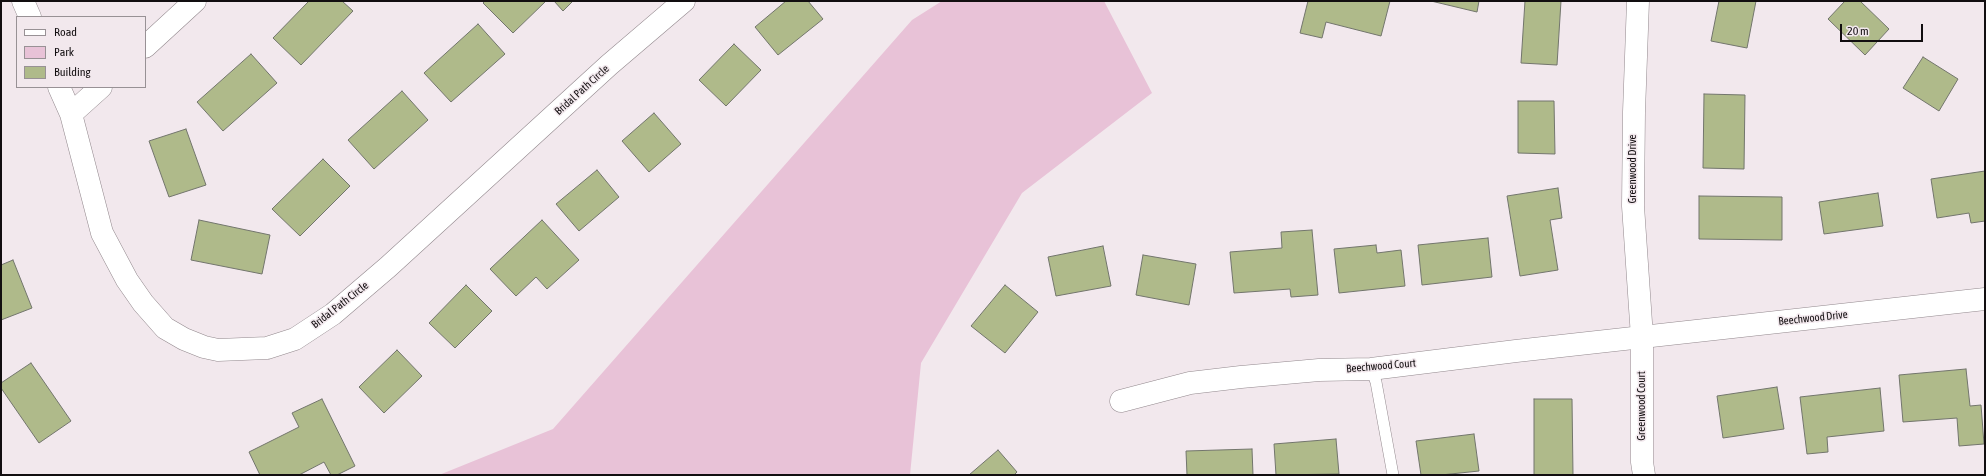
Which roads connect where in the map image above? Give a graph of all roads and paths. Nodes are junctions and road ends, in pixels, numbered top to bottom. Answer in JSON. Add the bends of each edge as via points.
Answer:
{"nodes":[{"id":1,"x":23,"y":1,"type":"edge"},
{"id":2,"x":195,"y":1,"type":"edge"},
{"id":3,"x":684,"y":1,"type":"edge"},
{"id":4,"x":1638,"y":1,"type":"edge"},
{"id":5,"x":30,"y":16,"type":"edge"},
{"id":6,"x":146,"y":46,"type":"edge"},
{"id":7,"x":59,"y":88,"type":"edge"},
{"id":8,"x":100,"y":88,"type":"edge"},
{"id":9,"x":71,"y":114,"type":"junction"},
{"id":10,"x":1985,"y":299,"type":"edge"},
{"id":11,"x":1642,"y":337,"type":"junction"},
{"id":12,"x":1371,"y":369,"type":"junction"},
{"id":13,"x":1121,"y":401,"type":"dead end"},
{"id":14,"x":1393,"y":475,"type":"edge"},
{"id":15,"x":1644,"y":475,"type":"edge"}],
"edges":[{"from":1,"to":5,"type":"street"},
{"from":2,"to":6,"type":"street"},
{"from":3,"to":9,"type":"street","name":"Bridal Path Circle","via":[[609,65],[333,314],[295,340],[267,348],[218,350],[204,347],[165,328],[143,302],[127,280],[102,233]]},
{"from":4,"to":11,"type":"street","name":"Greenwood Drive","via":[[1633,206]]},
{"from":7,"to":9,"type":"street","name":"Bridal Path Circle"},
{"from":8,"to":9,"type":"street"},
{"from":10,"to":11,"type":"street","name":"Beechwood Drive"},
{"from":11,"to":12,"type":"street","name":"Beechwood Court"},
{"from":11,"to":15,"type":"street","name":"Greenwood Court"},
{"from":12,"to":13,"type":"street","name":"Beechwood Court","via":[[1319,370],[1190,383]]},
{"from":12,"to":14,"type":"lane","via":[[1376,382]]}]}
